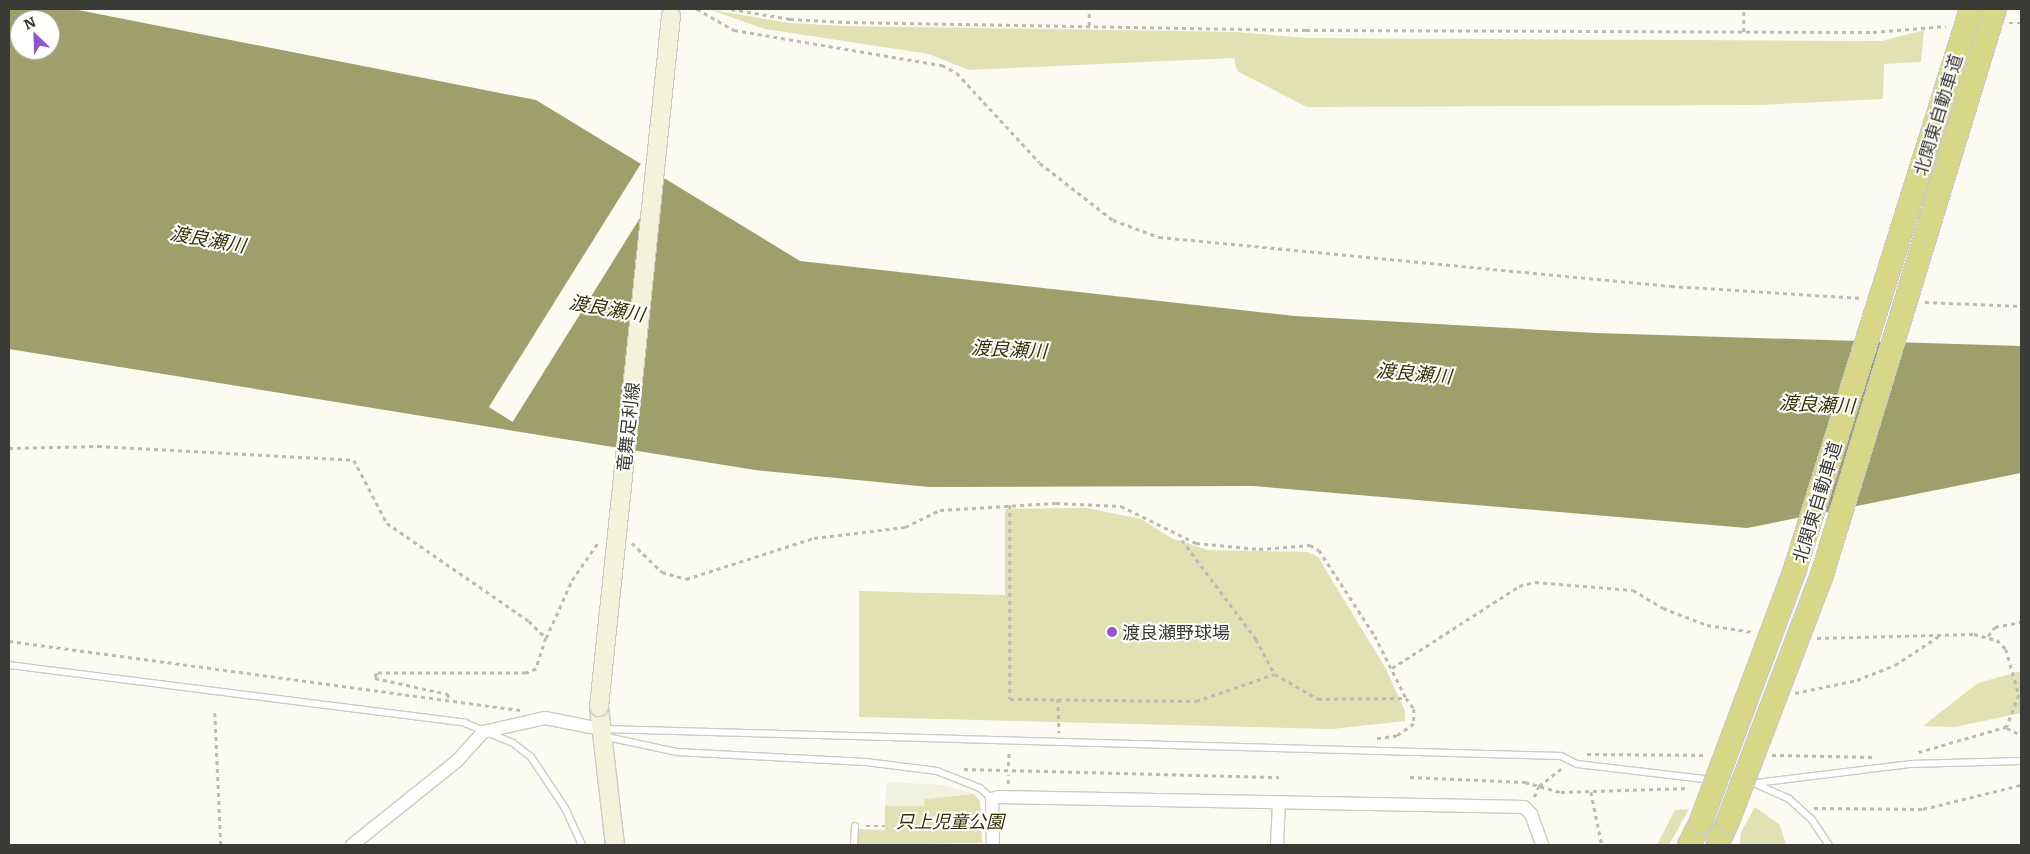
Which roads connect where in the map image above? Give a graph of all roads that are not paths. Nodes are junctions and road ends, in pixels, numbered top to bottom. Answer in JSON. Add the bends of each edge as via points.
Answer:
{"nodes":[{"id":1,"x":1971,"y":9,"type":"edge"},
{"id":2,"x":671,"y":12,"type":"edge"},
{"id":3,"x":1999,"y":16,"type":"edge"},
{"id":4,"x":9,"y":664,"type":"edge"},
{"id":5,"x":600,"y":729,"type":"junction"},
{"id":6,"x":483,"y":732,"type":"junction"},
{"id":7,"x":2021,"y":761,"type":"edge"},
{"id":8,"x":1757,"y":785,"type":"junction"},
{"id":9,"x":992,"y":799,"type":"junction"},
{"id":10,"x":1278,"y":803,"type":"junction"},
{"id":11,"x":854,"y":826,"type":"road end"},
{"id":12,"x":352,"y":845,"type":"edge"},
{"id":13,"x":582,"y":845,"type":"edge"},
{"id":14,"x":615,"y":845,"type":"edge"},
{"id":15,"x":854,"y":845,"type":"edge"},
{"id":16,"x":993,"y":845,"type":"edge"},
{"id":17,"x":1277,"y":845,"type":"edge"},
{"id":18,"x":1542,"y":845,"type":"edge"},
{"id":19,"x":1689,"y":845,"type":"edge"},
{"id":20,"x":1717,"y":845,"type":"edge"},
{"id":21,"x":1829,"y":845,"type":"edge"}],
"edges":[{"from":1,"to":19,"type":"highway","name":"北関東自動車道","bridge":true,"via":[[1795,569],[1701,821]]},
{"from":2,"to":5,"type":"main road","name":"竜舞足利線","bridge":true,"via":[[599,707]]},
{"from":3,"to":20,"type":"highway","name":"北関東自動車道","bridge":true,"via":[[1822,575]]},
{"from":4,"to":6,"type":"lane","via":[[449,719]]},
{"from":5,"to":6,"type":"street","via":[[545,718]]},
{"from":5,"to":8,"type":"lane","via":[[1344,753],[1561,756],[1577,764]]},
{"from":5,"to":9,"type":"lane","via":[[611,741],[669,751],[866,762],[937,771],[980,788]]},
{"from":5,"to":14,"type":"main road","name":"竜舞足利線"},
{"from":6,"to":12,"type":"street","via":[[457,761]]},
{"from":6,"to":13,"type":"lane","via":[[513,743],[531,757],[565,808]]},
{"from":7,"to":8,"type":"lane","via":[[1910,764]]},
{"from":8,"to":21,"type":"lane","via":[[1789,800],[1804,812]]},
{"from":9,"to":10,"type":"street"},
{"from":9,"to":16,"type":"street"},
{"from":10,"to":17,"type":"street"},
{"from":10,"to":18,"type":"street","via":[[1528,809]]},
{"from":11,"to":15,"type":"lane"}]}
